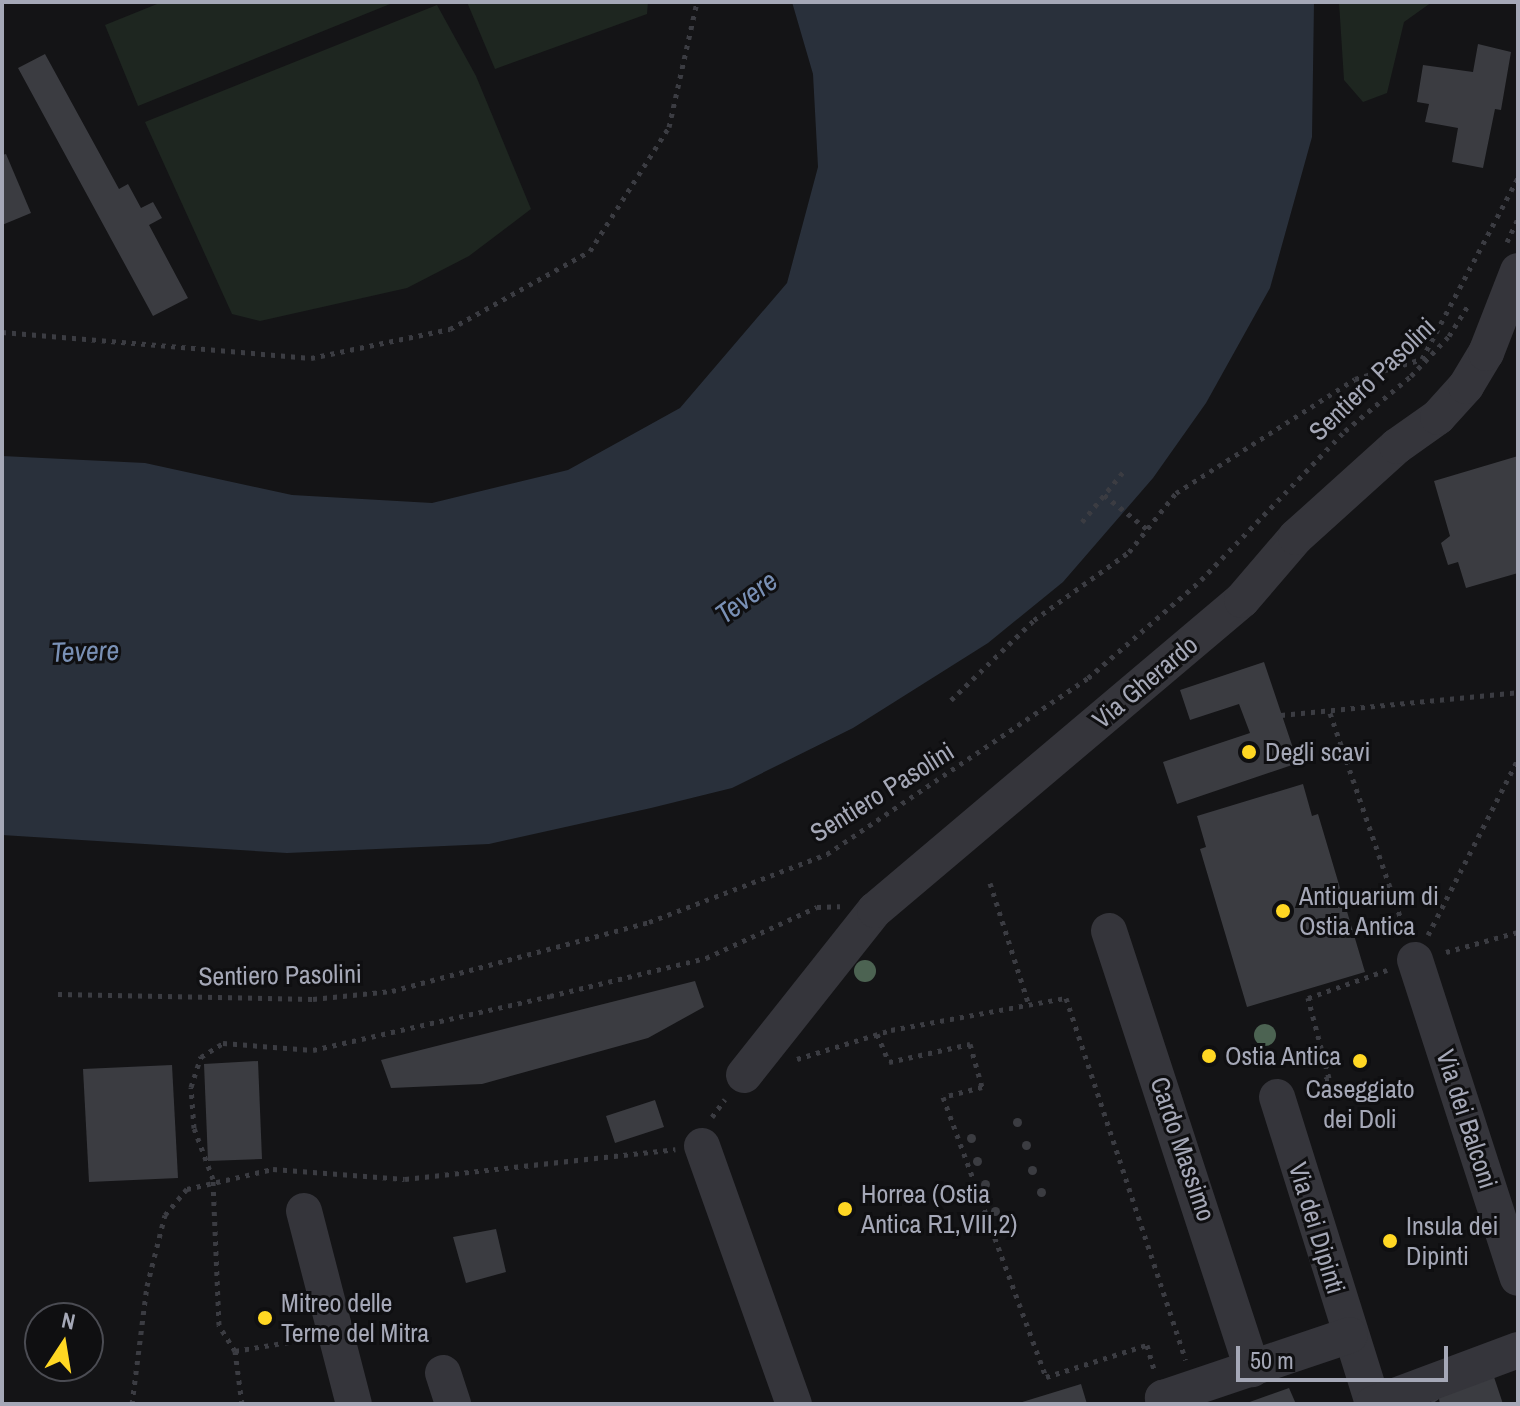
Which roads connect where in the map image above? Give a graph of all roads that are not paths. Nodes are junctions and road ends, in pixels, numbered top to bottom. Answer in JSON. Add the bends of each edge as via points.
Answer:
{"nodes":[{"id":1,"x":1510,"y":261,"type":"edge"},
{"id":2,"x":1109,"y":931,"type":"dead end"},
{"id":3,"x":1415,"y":960,"type":"road end"},
{"id":4,"x":744,"y":1075,"type":"dead end"},
{"id":5,"x":1277,"y":1097,"type":"road end"},
{"id":6,"x":702,"y":1146,"type":"road end"},
{"id":7,"x":304,"y":1211,"type":"dead end"},
{"id":8,"x":1518,"y":1278,"type":"edge"},
{"id":9,"x":1350,"y":1335,"type":"junction"},
{"id":10,"x":1518,"y":1350,"type":"edge"},
{"id":11,"x":1252,"y":1369,"type":"junction"},
{"id":12,"x":1175,"y":1396,"type":"edge"},
{"id":13,"x":354,"y":1404,"type":"edge"},
{"id":14,"x":794,"y":1404,"type":"edge"},
{"id":15,"x":1373,"y":1404,"type":"edge"}],
"edges":[{"from":1,"to":4,"type":"street","name":"Via Gherardo","via":[[1486,353],[1438,417],[1296,537],[1242,600],[875,910]]},
{"from":2,"to":11,"type":"street","name":"Cardo Massimo"},
{"from":3,"to":8,"type":"street","name":"Via dei Balconi"},
{"from":5,"to":9,"type":"street","name":"Via dei Dipinti"},
{"from":6,"to":14,"type":"street"},
{"from":7,"to":13,"type":"street","via":[[340,1334]]},
{"from":9,"to":11,"type":"street"},
{"from":9,"to":15,"type":"street","name":"Via dei Dipinti"},
{"from":10,"to":15,"type":"street"},
{"from":11,"to":12,"type":"street"}]}
